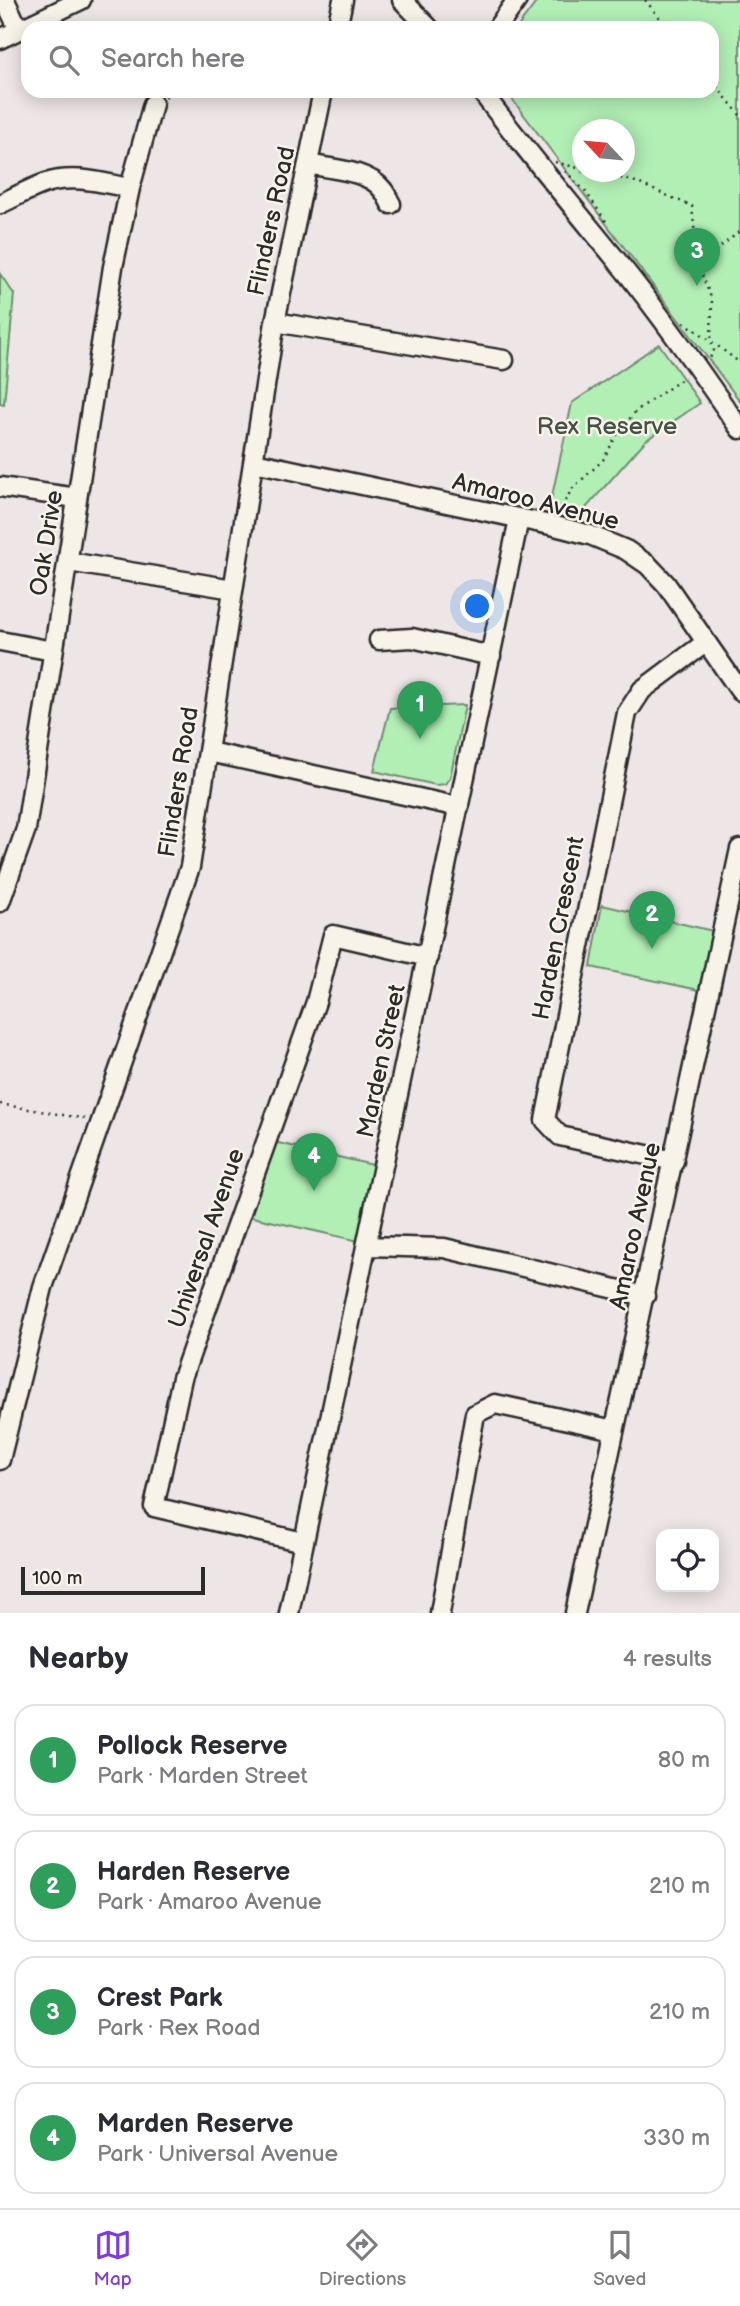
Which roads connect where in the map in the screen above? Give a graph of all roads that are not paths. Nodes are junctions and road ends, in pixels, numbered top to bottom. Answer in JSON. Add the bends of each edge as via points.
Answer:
{"nodes":[{"id":1,"x":5,"y":0,"type":"edge"},
{"id":2,"x":80,"y":0,"type":"edge"},
{"id":3,"x":344,"y":0,"type":"edge"},
{"id":4,"x":402,"y":0,"type":"edge"},
{"id":5,"x":517,"y":0,"type":"edge"},
{"id":6,"x":37,"y":21,"type":"edge"},
{"id":7,"x":339,"y":21,"type":"edge"},
{"id":8,"x":422,"y":21,"type":"edge"},
{"id":9,"x":502,"y":21,"type":"edge"},
{"id":10,"x":19,"y":30,"type":"joint"},
{"id":11,"x":0,"y":39,"type":"edge"},
{"id":12,"x":322,"y":98,"type":"edge"},
{"id":13,"x":486,"y":98,"type":"edge"},
{"id":14,"x":153,"y":104,"type":"dead end"},
{"id":15,"x":308,"y":164,"type":"junction"},
{"id":16,"x":130,"y":188,"type":"junction"},
{"id":17,"x":0,"y":204,"type":"edge"},
{"id":18,"x":391,"y":204,"type":"dead end"},
{"id":19,"x":275,"y":322,"type":"junction"},
{"id":20,"x":504,"y":360,"type":"dead end"},
{"id":21,"x":740,"y":429,"type":"edge"},
{"id":22,"x":254,"y":462,"type":"junction"},
{"id":23,"x":0,"y":487,"type":"edge"},
{"id":24,"x":77,"y":498,"type":"junction"},
{"id":25,"x":519,"y":519,"type":"junction"},
{"id":26,"x":69,"y":562,"type":"junction"},
{"id":27,"x":233,"y":589,"type":"junction"},
{"id":28,"x":0,"y":640,"type":"edge"},
{"id":29,"x":379,"y":640,"type":"dead end"},
{"id":30,"x":705,"y":643,"type":"junction"},
{"id":31,"x":53,"y":651,"type":"junction"},
{"id":32,"x":491,"y":656,"type":"junction"},
{"id":33,"x":740,"y":691,"type":"edge"},
{"id":34,"x":209,"y":752,"type":"junction"},
{"id":35,"x":459,"y":807,"type":"junction"},
{"id":36,"x":740,"y":849,"type":"edge"},
{"id":37,"x":0,"y":900,"type":"edge"},
{"id":38,"x":731,"y":938,"type":"edge"},
{"id":39,"x":428,"y":957,"type":"junction"},
{"id":40,"x":674,"y":1161,"type":"junction"},
{"id":41,"x":366,"y":1245,"type":"junction"},
{"id":42,"x":645,"y":1296,"type":"junction"},
{"id":43,"x":614,"y":1430,"type":"junction"},
{"id":44,"x":1,"y":1452,"type":"edge"},
{"id":45,"x":303,"y":1542,"type":"junction"},
{"id":46,"x":579,"y":1612,"type":"edge"},
{"id":47,"x":289,"y":1613,"type":"edge"},
{"id":48,"x":440,"y":1613,"type":"edge"}],
"edges":[{"from":1,"to":10,"type":"street"},
{"from":2,"to":6,"type":"street"},
{"from":3,"to":7,"type":"street"},
{"from":4,"to":8,"type":"street"},
{"from":5,"to":9,"type":"street"},
{"from":10,"to":11,"type":"street"},
{"from":12,"to":15,"type":"street","name":"Flinders Road"},
{"from":13,"to":21,"type":"street","via":[[615,259]]},
{"from":14,"to":16,"type":"street","name":"Oak Drive"},
{"from":15,"to":18,"type":"street","via":[[373,181]]},
{"from":15,"to":19,"type":"street","name":"Flinders Road"},
{"from":16,"to":17,"type":"street","via":[[79,179],[57,181]]},
{"from":16,"to":24,"type":"street","name":"Oak Drive"},
{"from":19,"to":20,"type":"street"},
{"from":19,"to":22,"type":"street","name":"Flinders Road"},
{"from":22,"to":25,"type":"street","name":"Amaroo Avenue"},
{"from":22,"to":27,"type":"street","name":"Flinders Road"},
{"from":23,"to":24,"type":"street"},
{"from":24,"to":26,"type":"street","name":"Oak Drive"},
{"from":25,"to":30,"type":"street","name":"Amaroo Avenue","via":[[590,535],[626,550],[666,584]]},
{"from":25,"to":32,"type":"street","name":"Marden Street"},
{"from":26,"to":27,"type":"street"},
{"from":26,"to":31,"type":"street","name":"Oak Drive"},
{"from":27,"to":34,"type":"street","name":"Flinders Road"},
{"from":28,"to":31,"type":"street"},
{"from":29,"to":32,"type":"street","via":[[412,638]]},
{"from":30,"to":33,"type":"street","name":"Amaroo Avenue"},
{"from":30,"to":40,"type":"street","name":"Harden Crescent","via":[[642,690],[627,713],[545,1120],[560,1136]]},
{"from":31,"to":37,"type":"street","name":"Oak Drive","via":[[26,829]]},
{"from":32,"to":35,"type":"street","name":"Marden Street"},
{"from":34,"to":35,"type":"street"},
{"from":34,"to":44,"type":"street","name":"Flinders Road","via":[[190,867],[43,1287]]},
{"from":35,"to":39,"type":"street","name":"Marden Street"},
{"from":36,"to":38,"type":"street","name":"Amaroo Avenue"},
{"from":38,"to":40,"type":"street","name":"Amaroo Avenue"},
{"from":39,"to":41,"type":"street","name":"Marden Street"},
{"from":39,"to":45,"type":"street","name":"Universal Avenue","via":[[333,934],[316,1002],[182,1378],[154,1507]]},
{"from":40,"to":42,"type":"street","name":"Amaroo Avenue"},
{"from":41,"to":42,"type":"street","via":[[444,1248]]},
{"from":41,"to":45,"type":"street","name":"Marden Street"},
{"from":42,"to":43,"type":"street","name":"Amaroo Avenue"},
{"from":43,"to":46,"type":"street","name":"Amaroo Avenue"},
{"from":43,"to":48,"type":"street","via":[[495,1404],[475,1414]]},
{"from":45,"to":47,"type":"street","name":"Marden Street"}]}
